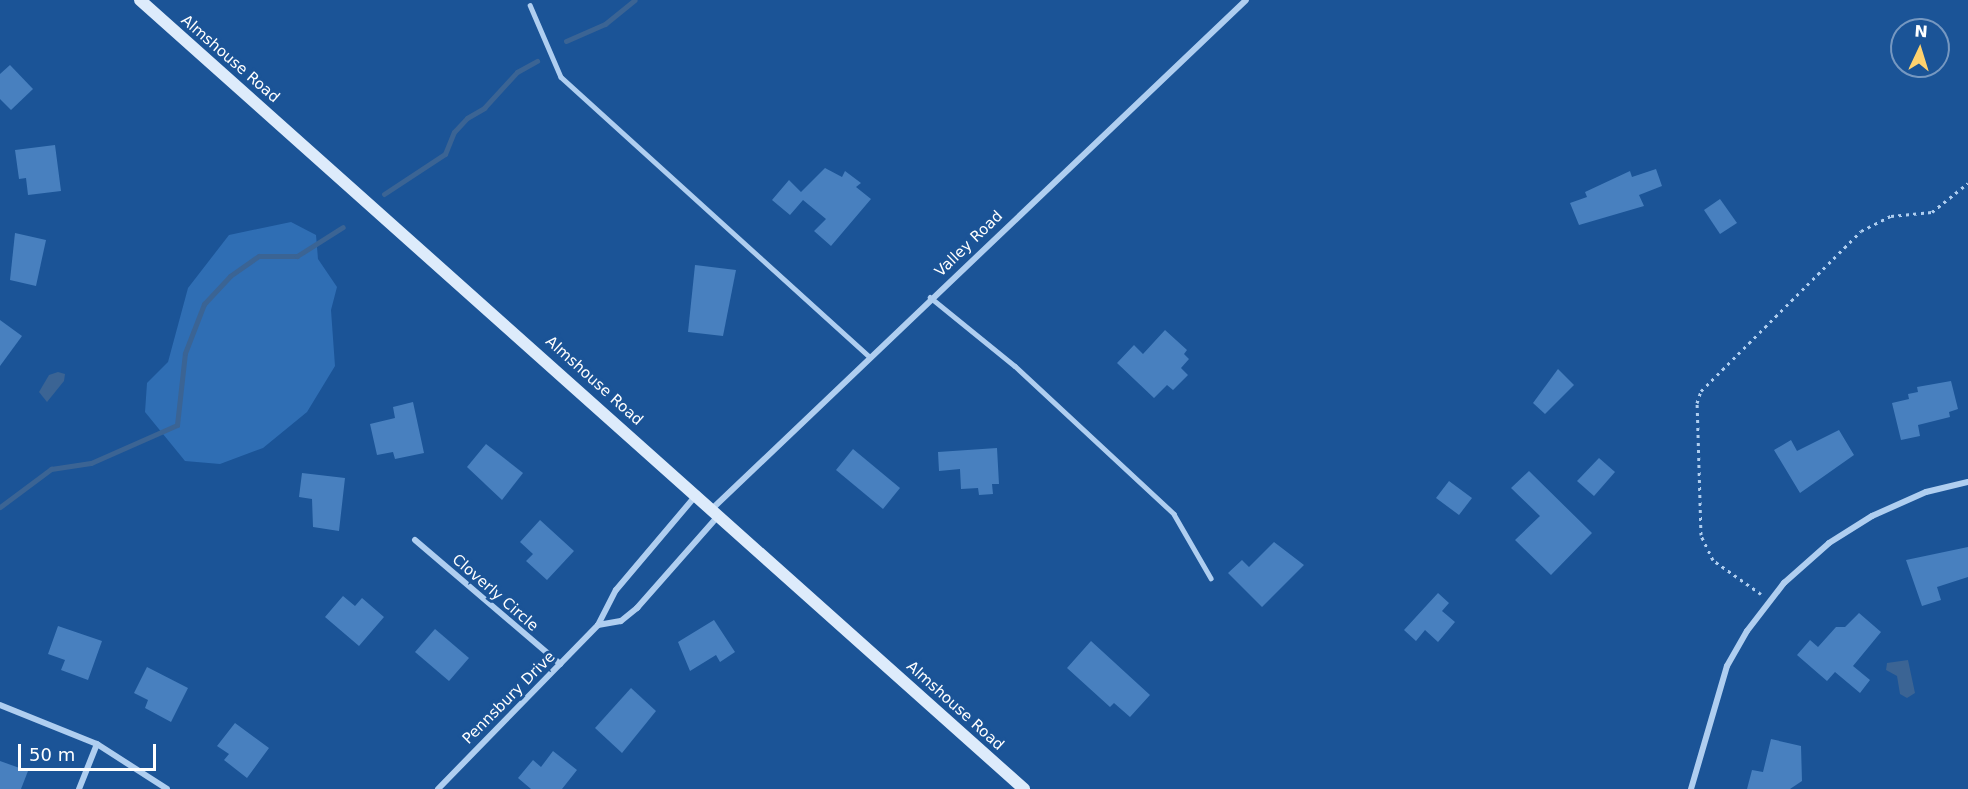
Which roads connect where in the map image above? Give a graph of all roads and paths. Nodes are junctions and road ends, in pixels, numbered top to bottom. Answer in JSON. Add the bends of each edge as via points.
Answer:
{"nodes":[{"id":1,"x":140,"y":0,"type":"edge"},
{"id":2,"x":1246,"y":0,"type":"edge"},
{"id":3,"x":530,"y":5,"type":"dead end"},
{"id":4,"x":1968,"y":183,"type":"edge"},
{"id":5,"x":930,"y":297,"type":"junction"},
{"id":6,"x":869,"y":356,"type":"junction"},
{"id":7,"x":1968,"y":482,"type":"edge"},
{"id":8,"x":697,"y":494,"type":"junction"},
{"id":9,"x":717,"y":511,"type":"junction"},
{"id":10,"x":415,"y":540,"type":"dead end"},
{"id":11,"x":1211,"y":578,"type":"dead end"},
{"id":12,"x":1770,"y":600,"type":"junction"},
{"id":13,"x":598,"y":626,"type":"junction"},
{"id":14,"x":560,"y":664,"type":"junction"},
{"id":15,"x":0,"y":705,"type":"edge"},
{"id":16,"x":97,"y":744,"type":"junction"},
{"id":17,"x":79,"y":789,"type":"edge"},
{"id":18,"x":167,"y":789,"type":"edge"},
{"id":19,"x":438,"y":789,"type":"edge"},
{"id":20,"x":1024,"y":789,"type":"edge"},
{"id":21,"x":1691,"y":789,"type":"edge"}],
"edges":[{"from":1,"to":8,"type":"main road","name":"Almshouse Road"},
{"from":2,"to":5,"type":"street","name":"Valley Road"},
{"from":3,"to":6,"type":"lane","via":[[561,77]]},
{"from":4,"to":12,"type":"path","via":[[1932,212],[1891,216],[1861,231],[1701,391],[1697,403],[1701,535],[1713,560]]},
{"from":5,"to":6,"type":"street","name":"Valley Road"},
{"from":5,"to":11,"type":"lane","via":[[1015,366],[1174,514]]},
{"from":6,"to":9,"type":"street","name":"Valley Road"},
{"from":7,"to":12,"type":"street","via":[[1926,492],[1872,516],[1814,556]]},
{"from":8,"to":9,"type":"main road","name":"Almshouse Road"},
{"from":8,"to":13,"type":"street","name":"Pennsbury Drive","via":[[616,590]]},
{"from":9,"to":13,"type":"street","name":"Pennsbury Drive","via":[[637,608],[621,621]]},
{"from":9,"to":20,"type":"main road","name":"Almshouse Road"},
{"from":10,"to":14,"type":"street","name":"Cloverly Circle"},
{"from":12,"to":21,"type":"street","via":[[1747,631],[1721,680]]},
{"from":13,"to":14,"type":"street","name":"Pennsbury Drive"},
{"from":14,"to":19,"type":"street","name":"Pennsbury Drive"},
{"from":15,"to":16,"type":"street"},
{"from":16,"to":17,"type":"street"},
{"from":16,"to":18,"type":"street"}]}
